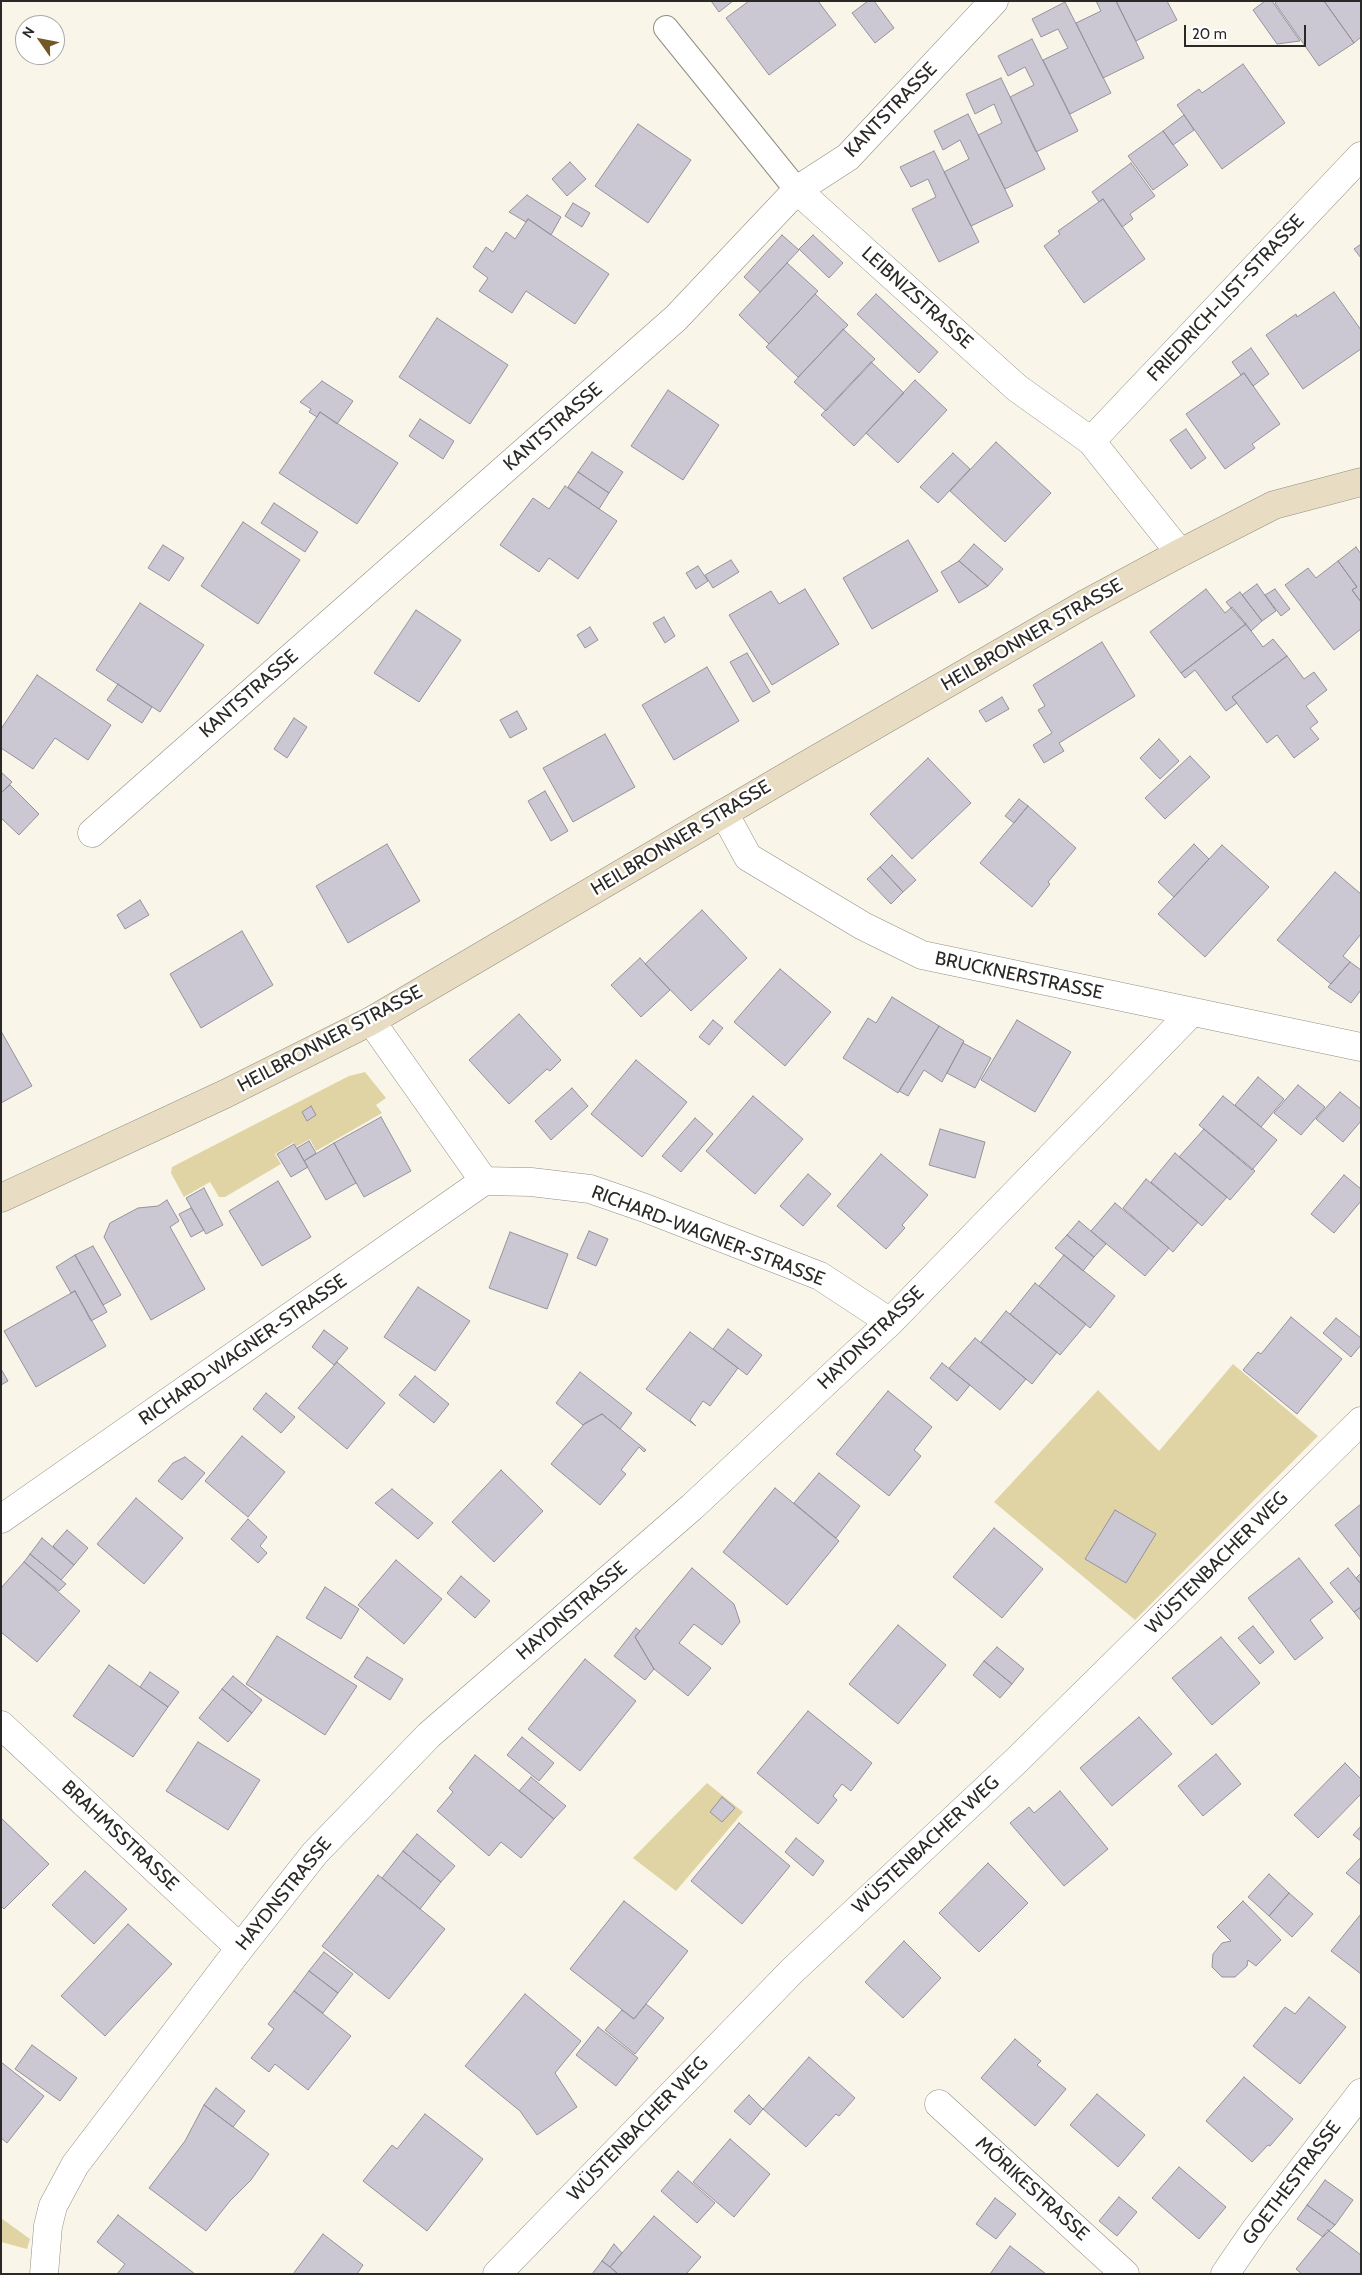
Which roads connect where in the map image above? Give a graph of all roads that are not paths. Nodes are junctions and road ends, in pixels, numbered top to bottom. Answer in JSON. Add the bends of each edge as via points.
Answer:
{"nodes":[{"id":1,"x":994,"y":1,"type":"edge"},
{"id":2,"x":666,"y":28,"type":"dead end"},
{"id":3,"x":1361,"y":156,"type":"edge"},
{"id":4,"x":797,"y":190,"type":"junction"},
{"id":5,"x":1091,"y":441,"type":"junction"},
{"id":6,"x":1361,"y":482,"type":"edge"},
{"id":7,"x":1180,"y":553,"type":"junction"},
{"id":8,"x":724,"y":813,"type":"junction"},
{"id":9,"x":92,"y":833,"type":"dead end"},
{"id":10,"x":1192,"y":1012,"type":"junction"},
{"id":11,"x":371,"y":1021,"type":"junction"},
{"id":12,"x":1361,"y":1047,"type":"edge"},
{"id":13,"x":484,"y":1181,"type":"junction"},
{"id":14,"x":1,"y":1198,"type":"edge"},
{"id":15,"x":890,"y":1322,"type":"junction"},
{"id":16,"x":1361,"y":1421,"type":"edge"},
{"id":17,"x":1,"y":1518,"type":"edge"},
{"id":18,"x":1,"y":1725,"type":"edge"},
{"id":19,"x":240,"y":1948,"type":"junction"},
{"id":20,"x":1361,"y":2093,"type":"edge"},
{"id":21,"x":939,"y":2104,"type":"dead end"},
{"id":22,"x":1118,"y":2272,"type":"edge"},
{"id":23,"x":44,"y":2274,"type":"edge"},
{"id":24,"x":497,"y":2274,"type":"edge"},
{"id":25,"x":1225,"y":2274,"type":"edge"}],
"edges":[{"from":1,"to":4,"type":"street","name":"KANTSTRASSE","via":[[848,157]]},
{"from":2,"to":4,"type":"lane","name":"LEIBNIZSTRASSE"},
{"from":3,"to":5,"type":"street","name":"FRIEDRICH-LIST-STRASSE"},
{"from":4,"to":5,"type":"street","name":"LEIBNIZSTRASSE","via":[[1016,388]]},
{"from":4,"to":9,"type":"street","name":"KANTSTRASSE","via":[[676,318]]},
{"from":5,"to":7,"type":"street","name":"LEIBNIZSTRASSE"},
{"from":6,"to":7,"type":"street","name":"HEILBRONNER STRASSE","via":[[1274,505]]},
{"from":7,"to":8,"type":"street","name":"HEILBRONNER STRASSE","via":[[1085,604]]},
{"from":8,"to":10,"type":"street","name":"BRUCKNERSTRASSE","via":[[748,857],[863,926],[922,956]]},
{"from":8,"to":11,"type":"street","name":"HEILBRONNER STRASSE"},
{"from":10,"to":12,"type":"street","name":"BRUCKNERSTRASSE"},
{"from":10,"to":15,"type":"street","name":"HAYDNSTRASSE"},
{"from":11,"to":13,"type":"street"},
{"from":11,"to":14,"type":"street","name":"HEILBRONNER STRASSE","via":[[225,1094]]},
{"from":13,"to":15,"type":"street","name":"RICHARD-WAGNER-STRASSE","via":[[531,1182],[590,1189],[645,1208],[820,1276]]},
{"from":13,"to":17,"type":"street","name":"RICHARD-WAGNER-STRASSE"},
{"from":15,"to":19,"type":"street","name":"HAYDNSTRASSE","via":[[692,1507],[430,1735],[315,1853]]},
{"from":16,"to":24,"type":"street","name":"WÜSTENBACHER WEG","via":[[1017,1760],[792,1972]]},
{"from":18,"to":19,"type":"street","name":"BRAHMSSTRASSE"},
{"from":19,"to":23,"type":"street","name":"HAYDNSTRASSE","via":[[75,2165],[53,2206]]},
{"from":20,"to":25,"type":"street","name":"GOETHESTRASSE"},
{"from":21,"to":22,"type":"street","name":"MÖRIKESTRASSE"}]}
